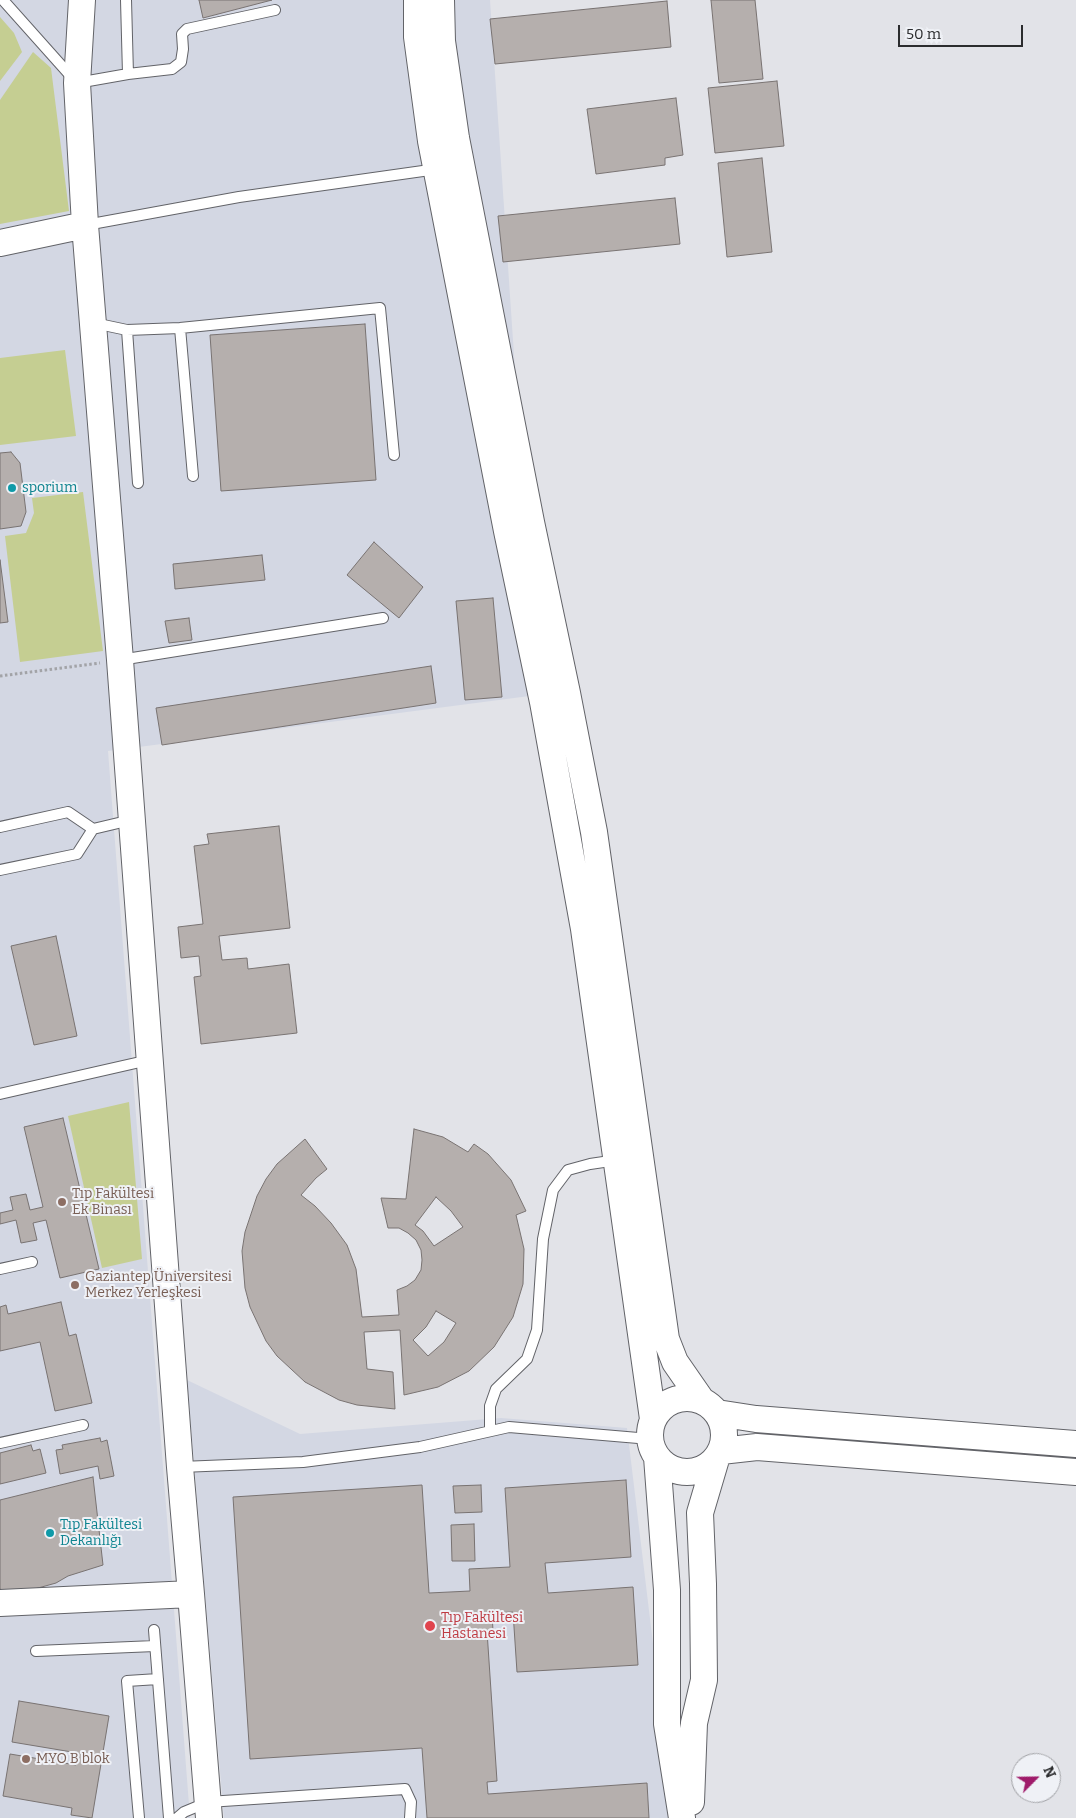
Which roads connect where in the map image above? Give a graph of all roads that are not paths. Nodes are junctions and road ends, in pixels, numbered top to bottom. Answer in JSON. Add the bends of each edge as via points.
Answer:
{"nodes":[{"id":1,"x":3,"y":0,"type":"edge"},
{"id":2,"x":82,"y":0,"type":"edge"},
{"id":3,"x":126,"y":0,"type":"edge"},
{"id":4,"x":417,"y":0,"type":"edge"},
{"id":5,"x":441,"y":0,"type":"edge"},
{"id":6,"x":276,"y":10,"type":"dead end"},
{"id":7,"x":128,"y":74,"type":"junction"},
{"id":8,"x":77,"y":83,"type":"junction"},
{"id":9,"x":438,"y":168,"type":"junction"},
{"id":10,"x":85,"y":225,"type":"junction"},
{"id":11,"x":0,"y":243,"type":"edge"},
{"id":12,"x":93,"y":323,"type":"junction"},
{"id":13,"x":180,"y":328,"type":"junction"},
{"id":14,"x":127,"y":330,"type":"junction"},
{"id":15,"x":394,"y":455,"type":"dead end"},
{"id":16,"x":193,"y":476,"type":"dead end"},
{"id":17,"x":138,"y":483,"type":"dead end"},
{"id":18,"x":383,"y":618,"type":"dead end"},
{"id":19,"x":120,"y":660,"type":"junction"},
{"id":20,"x":132,"y":820,"type":"junction"},
{"id":21,"x":0,"y":827,"type":"edge"},
{"id":22,"x":93,"y":829,"type":"junction"},
{"id":23,"x":0,"y":870,"type":"edge"},
{"id":24,"x":150,"y":1060,"type":"junction"},
{"id":25,"x":0,"y":1094,"type":"edge"},
{"id":26,"x":628,"y":1159,"type":"junction"},
{"id":27,"x":32,"y":1262,"type":"dead end"},
{"id":28,"x":0,"y":1269,"type":"edge"},
{"id":29,"x":710,"y":1407,"type":"junction"},
{"id":30,"x":83,"y":1425,"type":"dead end"},
{"id":31,"x":490,"y":1431,"type":"junction"},
{"id":32,"x":653,"y":1438,"type":"junction"},
{"id":33,"x":0,"y":1443,"type":"edge"},
{"id":34,"x":1076,"y":1444,"type":"edge"},
{"id":35,"x":718,"y":1455,"type":"junction"},
{"id":36,"x":180,"y":1468,"type":"junction"},
{"id":37,"x":1076,"y":1472,"type":"edge"},
{"id":38,"x":191,"y":1594,"type":"junction"},
{"id":39,"x":0,"y":1603,"type":"edge"},
{"id":40,"x":154,"y":1630,"type":"dead end"},
{"id":41,"x":155,"y":1646,"type":"junction"},
{"id":42,"x":36,"y":1652,"type":"dead end"},
{"id":43,"x":158,"y":1679,"type":"junction"},
{"id":44,"x":694,"y":1723,"type":"junction"},
{"id":45,"x":667,"y":1724,"type":"junction"},
{"id":46,"x":208,"y":1810,"type":"edge"},
{"id":47,"x":139,"y":1818,"type":"edge"},
{"id":48,"x":169,"y":1818,"type":"edge"},
{"id":49,"x":177,"y":1818,"type":"edge"},
{"id":50,"x":410,"y":1818,"type":"edge"},
{"id":51,"x":682,"y":1818,"type":"edge"},
{"id":52,"x":690,"y":1818,"type":"edge"}],
"edges":[{"from":1,"to":8,"type":"lane"},
{"from":2,"to":8,"type":"street"},
{"from":3,"to":7,"type":"lane"},
{"from":4,"to":9,"type":"street","via":[[417,38]]},
{"from":5,"to":26,"type":"street","via":[[442,41],[456,138],[594,832]]},
{"from":6,"to":7,"type":"lane","via":[[187,29],[182,34],[184,49],[181,62],[172,69]]},
{"from":7,"to":8,"type":"lane"},
{"from":8,"to":10,"type":"street"},
{"from":9,"to":10,"type":"lane","via":[[239,197]]},
{"from":9,"to":26,"type":"street"},
{"from":10,"to":11,"type":"street"},
{"from":10,"to":12,"type":"street"},
{"from":12,"to":14,"type":"lane"},
{"from":12,"to":19,"type":"street"},
{"from":13,"to":14,"type":"lane"},
{"from":13,"to":15,"type":"lane","via":[[380,308]]},
{"from":13,"to":16,"type":"lane"},
{"from":14,"to":17,"type":"lane"},
{"from":18,"to":19,"type":"lane"},
{"from":19,"to":20,"type":"street"},
{"from":20,"to":22,"type":"lane"},
{"from":20,"to":24,"type":"street"},
{"from":21,"to":22,"type":"lane","via":[[68,812]]},
{"from":22,"to":23,"type":"lane","via":[[76,854]]},
{"from":24,"to":25,"type":"lane"},
{"from":24,"to":36,"type":"street"},
{"from":26,"to":29,"type":"street","via":[[666,1339],[675,1362]]},
{"from":26,"to":31,"type":"lane","via":[[568,1170],[553,1190],[543,1239],[537,1330],[527,1359],[496,1389],[490,1406]]},
{"from":26,"to":32,"type":"street"},
{"from":27,"to":28,"type":"lane"},
{"from":29,"to":32,"type":"street","via":[[693,1398],[674,1400],[658,1411]]},
{"from":29,"to":34,"type":"street","via":[[756,1419]]},
{"from":29,"to":35,"type":"street","via":[[722,1422],[724,1432]]},
{"from":30,"to":33,"type":"lane"},
{"from":31,"to":32,"type":"lane","via":[[509,1427]]},
{"from":31,"to":36,"type":"lane","via":[[420,1447],[303,1462]]},
{"from":32,"to":35,"type":"street","via":[[663,1464],[681,1472],[700,1470]]},
{"from":32,"to":45,"type":"street","via":[[667,1590]]},
{"from":35,"to":37,"type":"street","via":[[757,1447]]},
{"from":35,"to":44,"type":"street","via":[[700,1512],[704,1680]]},
{"from":36,"to":38,"type":"street"},
{"from":38,"to":39,"type":"street"},
{"from":38,"to":46,"type":"street"},
{"from":40,"to":41,"type":"lane"},
{"from":41,"to":42,"type":"lane"},
{"from":41,"to":43,"type":"lane"},
{"from":43,"to":47,"type":"lane","via":[[127,1682]]},
{"from":43,"to":48,"type":"lane"},
{"from":44,"to":45,"type":"street"},
{"from":44,"to":52,"type":"street"},
{"from":45,"to":51,"type":"street"},
{"from":46,"to":49,"type":"lane","via":[[184,1812]]},
{"from":46,"to":50,"type":"lane","via":[[405,1789],[411,1802]]}]}
